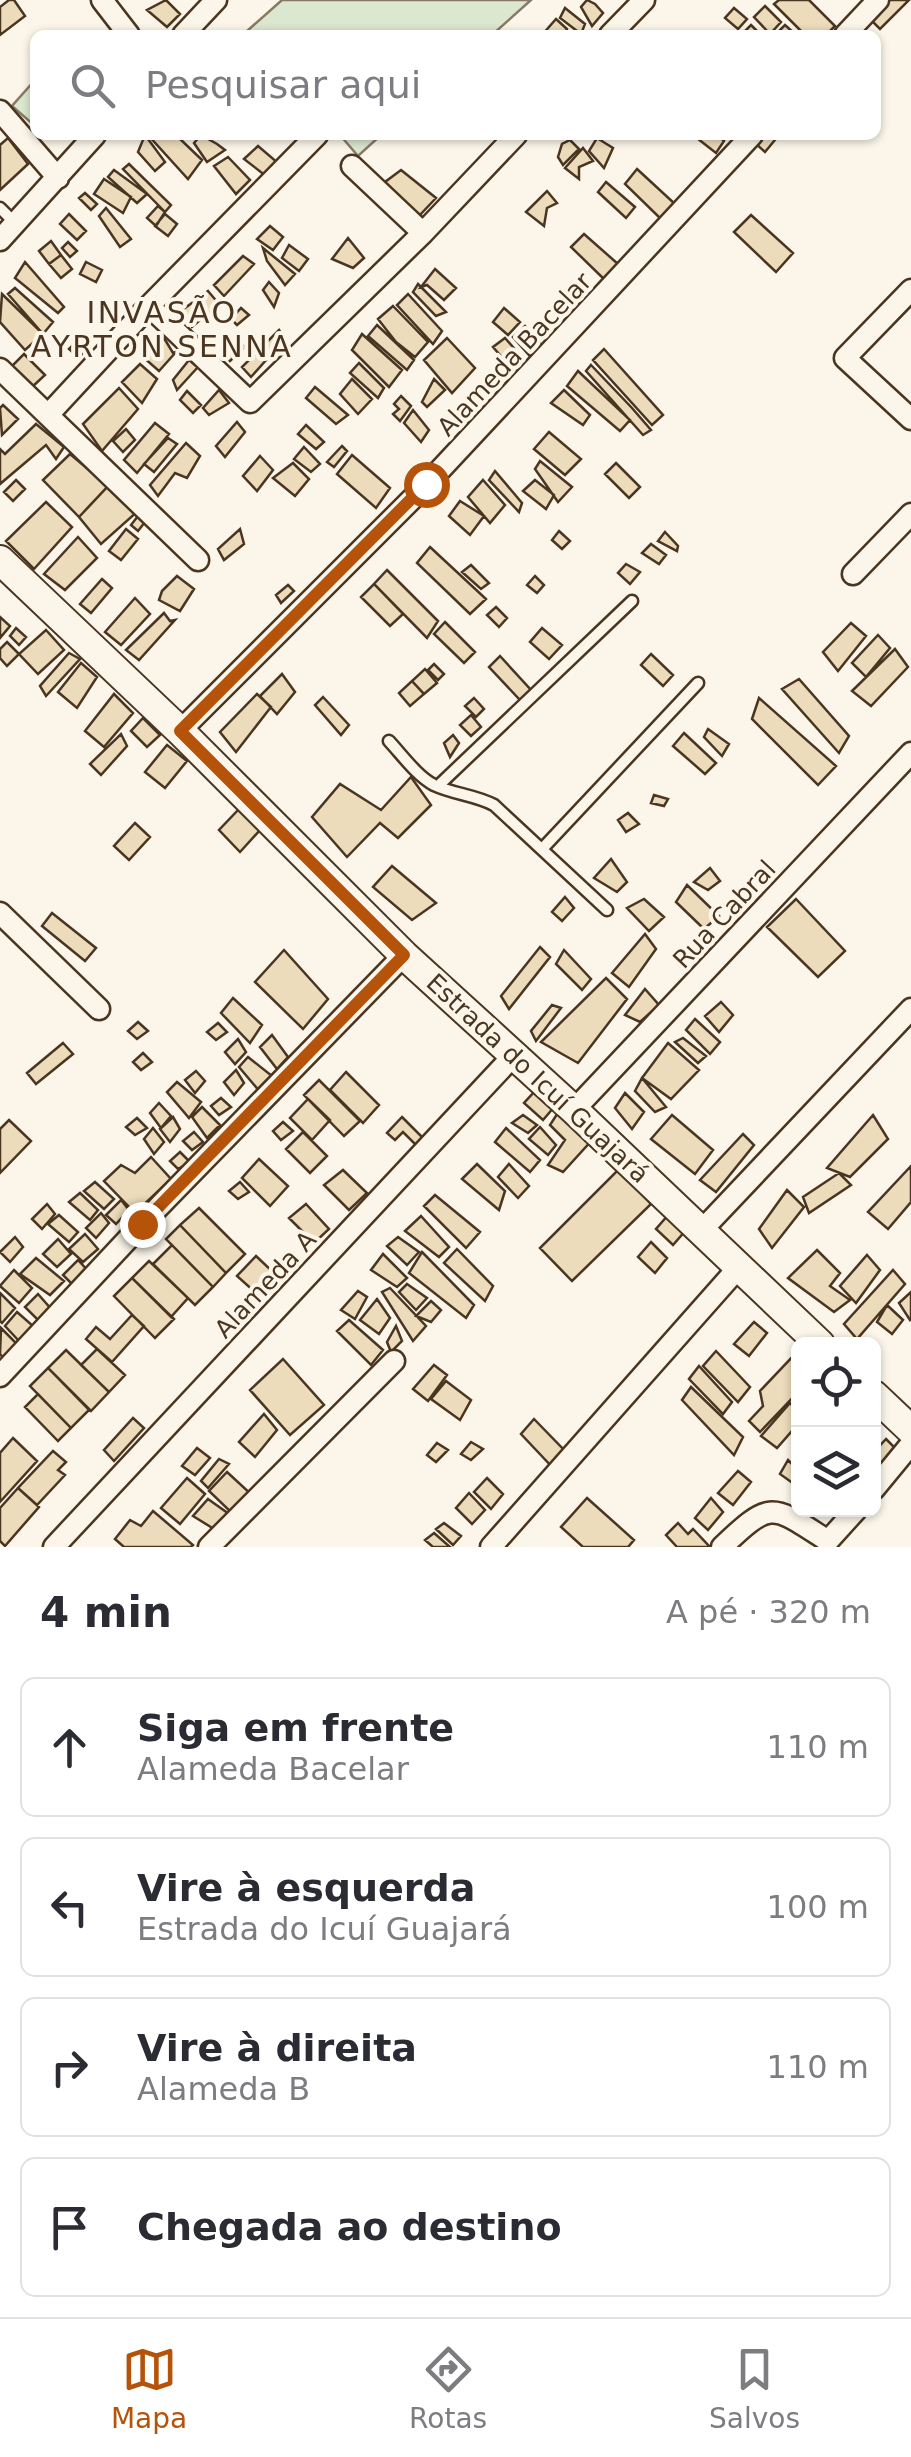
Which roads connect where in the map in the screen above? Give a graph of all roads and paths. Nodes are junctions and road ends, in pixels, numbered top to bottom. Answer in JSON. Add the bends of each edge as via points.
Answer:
{"nodes":[{"id":1,"x":102,"y":0,"type":"edge"},
{"id":2,"x":216,"y":0,"type":"edge"},
{"id":3,"x":644,"y":0,"type":"edge"},
{"id":4,"x":878,"y":0,"type":"edge"},
{"id":5,"x":124,"y":30,"type":"edge"},
{"id":6,"x":189,"y":30,"type":"edge"},
{"id":7,"x":615,"y":30,"type":"edge"},
{"id":8,"x":850,"y":30,"type":"edge"},
{"id":9,"x":0,"y":111,"type":"edge"},
{"id":10,"x":91,"y":140,"type":"edge"},
{"id":11,"x":312,"y":140,"type":"edge"},
{"id":12,"x":511,"y":140,"type":"edge"},
{"id":13,"x":747,"y":140,"type":"edge"},
{"id":14,"x":352,"y":166,"type":"dead end"},
{"id":15,"x":58,"y":178,"type":"junction"},
{"id":16,"x":8,"y":215,"type":"edge"},
{"id":17,"x":423,"y":233,"type":"junction"},
{"id":18,"x":0,"y":240,"type":"edge"},
{"id":19,"x":911,"y":290,"type":"edge"},
{"id":20,"x":149,"y":306,"type":"junction"},
{"id":21,"x":0,"y":369,"type":"edge"},
{"id":22,"x":48,"y":415,"type":"junction"},
{"id":23,"x":911,"y":419,"type":"edge"},
{"id":24,"x":911,"y":514,"type":"edge"},
{"id":25,"x":0,"y":560,"type":"edge"},
{"id":26,"x":198,"y":560,"type":"dead end"},
{"id":27,"x":853,"y":574,"type":"dead end"},
{"id":28,"x":632,"y":601,"type":"dead end"},
{"id":29,"x":698,"y":683,"type":"dead end"},
{"id":30,"x":180,"y":731,"type":"junction"},
{"id":31,"x":389,"y":740,"type":"dead end"},
{"id":32,"x":911,"y":752,"type":"edge"},
{"id":33,"x":895,"y":770,"type":"junction"},
{"id":34,"x":911,"y":784,"type":"edge"},
{"id":35,"x":438,"y":786,"type":"junction"},
{"id":36,"x":543,"y":848,"type":"junction"},
{"id":37,"x":607,"y":910,"type":"dead end"},
{"id":38,"x":0,"y":912,"type":"edge"},
{"id":39,"x":404,"y":955,"type":"junction"},
{"id":40,"x":99,"y":1009,"type":"dead end"},
{"id":41,"x":911,"y":1009,"type":"edge"},
{"id":42,"x":514,"y":1055,"type":"junction"},
{"id":43,"x":574,"y":1110,"type":"junction"},
{"id":44,"x":702,"y":1230,"type":"junction"},
{"id":45,"x":738,"y":1268,"type":"junction"},
{"id":46,"x":812,"y":1337,"type":"edge"},
{"id":47,"x":394,"y":1361,"type":"dead end"},
{"id":48,"x":0,"y":1376,"type":"edge"},
{"id":49,"x":881,"y":1402,"type":"edge"},
{"id":50,"x":911,"y":1430,"type":"edge"},
{"id":51,"x":911,"y":1444,"type":"edge"},
{"id":52,"x":881,"y":1480,"type":"edge"},
{"id":53,"x":851,"y":1517,"type":"edge"},
{"id":54,"x":831,"y":1544,"type":"edge"},
{"id":55,"x":54,"y":1547,"type":"edge"},
{"id":56,"x":210,"y":1547,"type":"edge"},
{"id":57,"x":491,"y":1547,"type":"edge"},
{"id":58,"x":722,"y":1547,"type":"edge"}],
"edges":[{"from":1,"to":5,"type":"street"},
{"from":2,"to":6,"type":"street"},
{"from":3,"to":7,"type":"street"},
{"from":4,"to":8,"type":"street"},
{"from":9,"to":15,"type":"street"},
{"from":10,"to":15,"type":"street"},
{"from":11,"to":20,"type":"street"},
{"from":12,"to":17,"type":"street"},
{"from":13,"to":30,"type":"street","name":"Alameda Bacelar","via":[[426,484]]},
{"from":14,"to":17,"type":"street"},
{"from":15,"to":16,"type":"street"},
{"from":16,"to":18,"type":"street"},
{"from":17,"to":20,"type":"street","via":[[250,402]]},
{"from":19,"to":23,"type":"street","via":[[845,358]]},
{"from":20,"to":22,"type":"street"},
{"from":21,"to":22,"type":"street"},
{"from":22,"to":26,"type":"street"},
{"from":24,"to":27,"type":"street"},
{"from":25,"to":30,"type":"street","name":"Estrada do Icuí Guajará"},
{"from":28,"to":35,"type":"lane"},
{"from":29,"to":36,"type":"lane"},
{"from":30,"to":39,"type":"street","name":"Estrada do Icuí Guajará"},
{"from":31,"to":35,"type":"lane"},
{"from":32,"to":33,"type":"street","name":"Rua Cabral"},
{"from":33,"to":34,"type":"street"},
{"from":33,"to":43,"type":"street","name":"Rua Cabral"},
{"from":35,"to":36,"type":"lane","via":[[494,805]]},
{"from":36,"to":37,"type":"lane"},
{"from":38,"to":40,"type":"street"},
{"from":39,"to":42,"type":"street","name":"Estrada do Icuí Guajará"},
{"from":39,"to":48,"type":"street"},
{"from":41,"to":44,"type":"street"},
{"from":42,"to":43,"type":"street","name":"Estrada do Icuí Guajará"},
{"from":42,"to":55,"type":"street","name":"Alameda A"},
{"from":43,"to":44,"type":"street","name":"Estrada do Icuí Guajará"},
{"from":44,"to":45,"type":"street","name":"Estrada do Icuí Guajará"},
{"from":45,"to":46,"type":"street","name":"Estrada do Icuí Guajará"},
{"from":45,"to":57,"type":"street"},
{"from":47,"to":56,"type":"street"},
{"from":49,"to":50,"type":"street"},
{"from":51,"to":52,"type":"street"},
{"from":53,"to":54,"type":"street"},
{"from":54,"to":58,"type":"street","via":[[771,1510]]}]}
